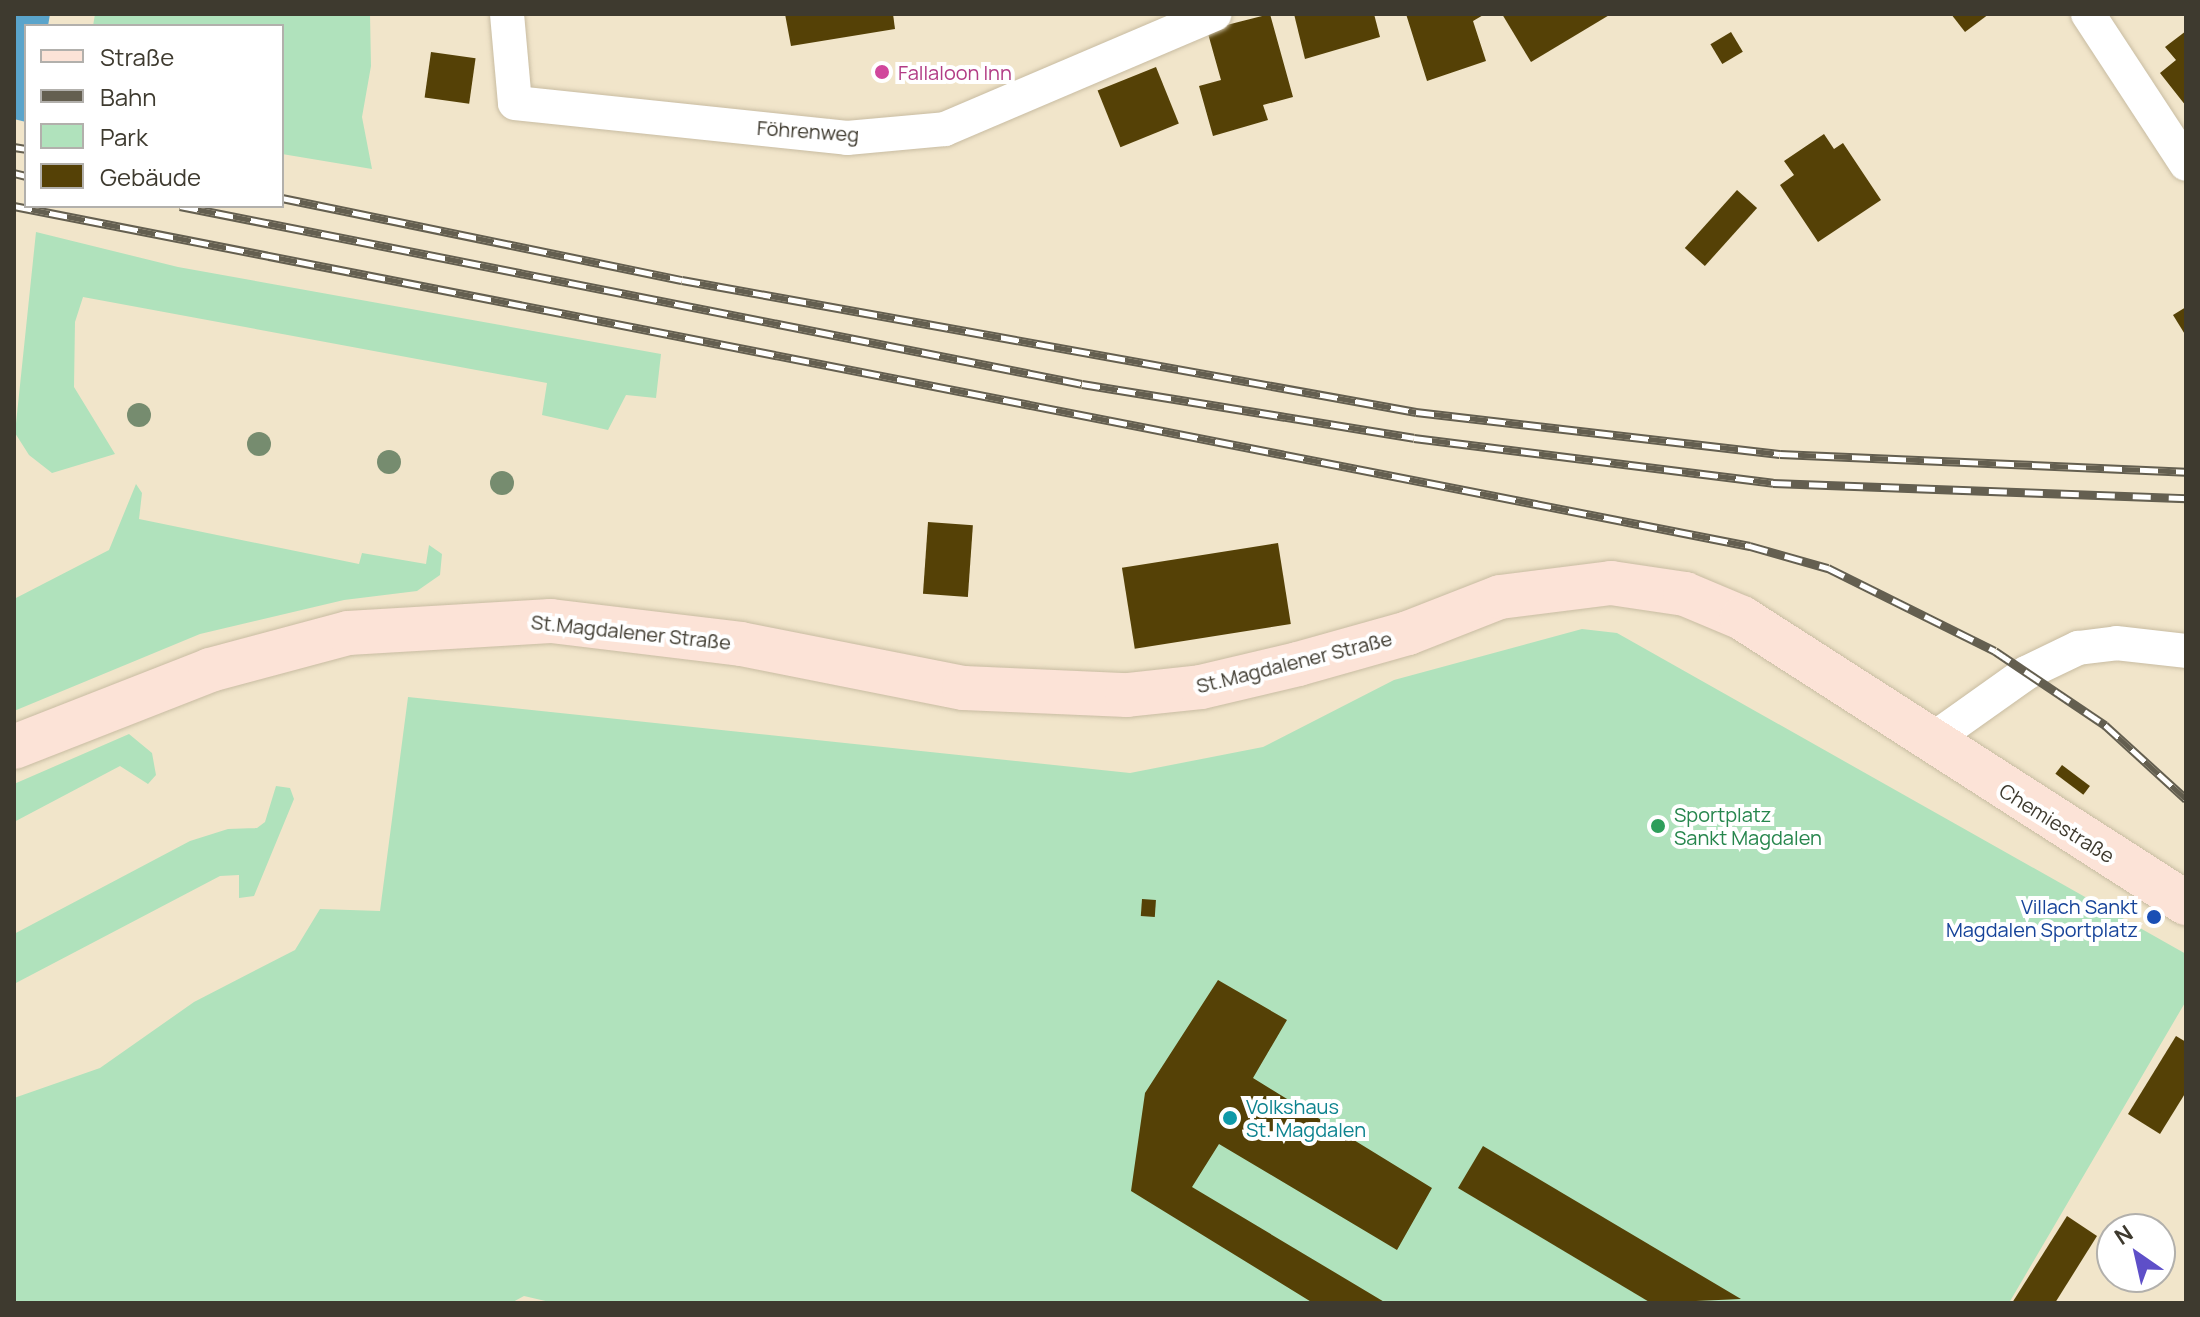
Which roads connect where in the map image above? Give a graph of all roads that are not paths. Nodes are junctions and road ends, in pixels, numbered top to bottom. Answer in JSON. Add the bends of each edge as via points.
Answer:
{"nodes":[{"id":1,"x":507,"y":14,"type":"edge"},
{"id":2,"x":1215,"y":14,"type":"edge"},
{"id":3,"x":2088,"y":14,"type":"edge"},
{"id":4,"x":2186,"y":164,"type":"edge"},
{"id":5,"x":2186,"y":651,"type":"edge"},
{"id":6,"x":1929,"y":742,"type":"junction"},
{"id":7,"x":14,"y":747,"type":"edge"},
{"id":8,"x":2186,"y":903,"type":"edge"}],
"edges":[{"from":1,"to":2,"type":"street","name":"Föhrenweg","via":[[515,103],[847,138],[945,129]]},
{"from":3,"to":4,"type":"street"},
{"from":5,"to":6,"type":"street","via":[[2116,643],[2078,648],[2026,673]]},
{"from":6,"to":7,"type":"street","name":"St.Magdalener Straße","via":[[1742,618],[1685,594],[1611,583],[1500,597],[1408,633],[1298,664],[1201,687],[1127,695],[964,688],[741,644],[551,621],[348,633],[210,670]]},
{"from":6,"to":8,"type":"street","name":"Chemiestraße"}]}
